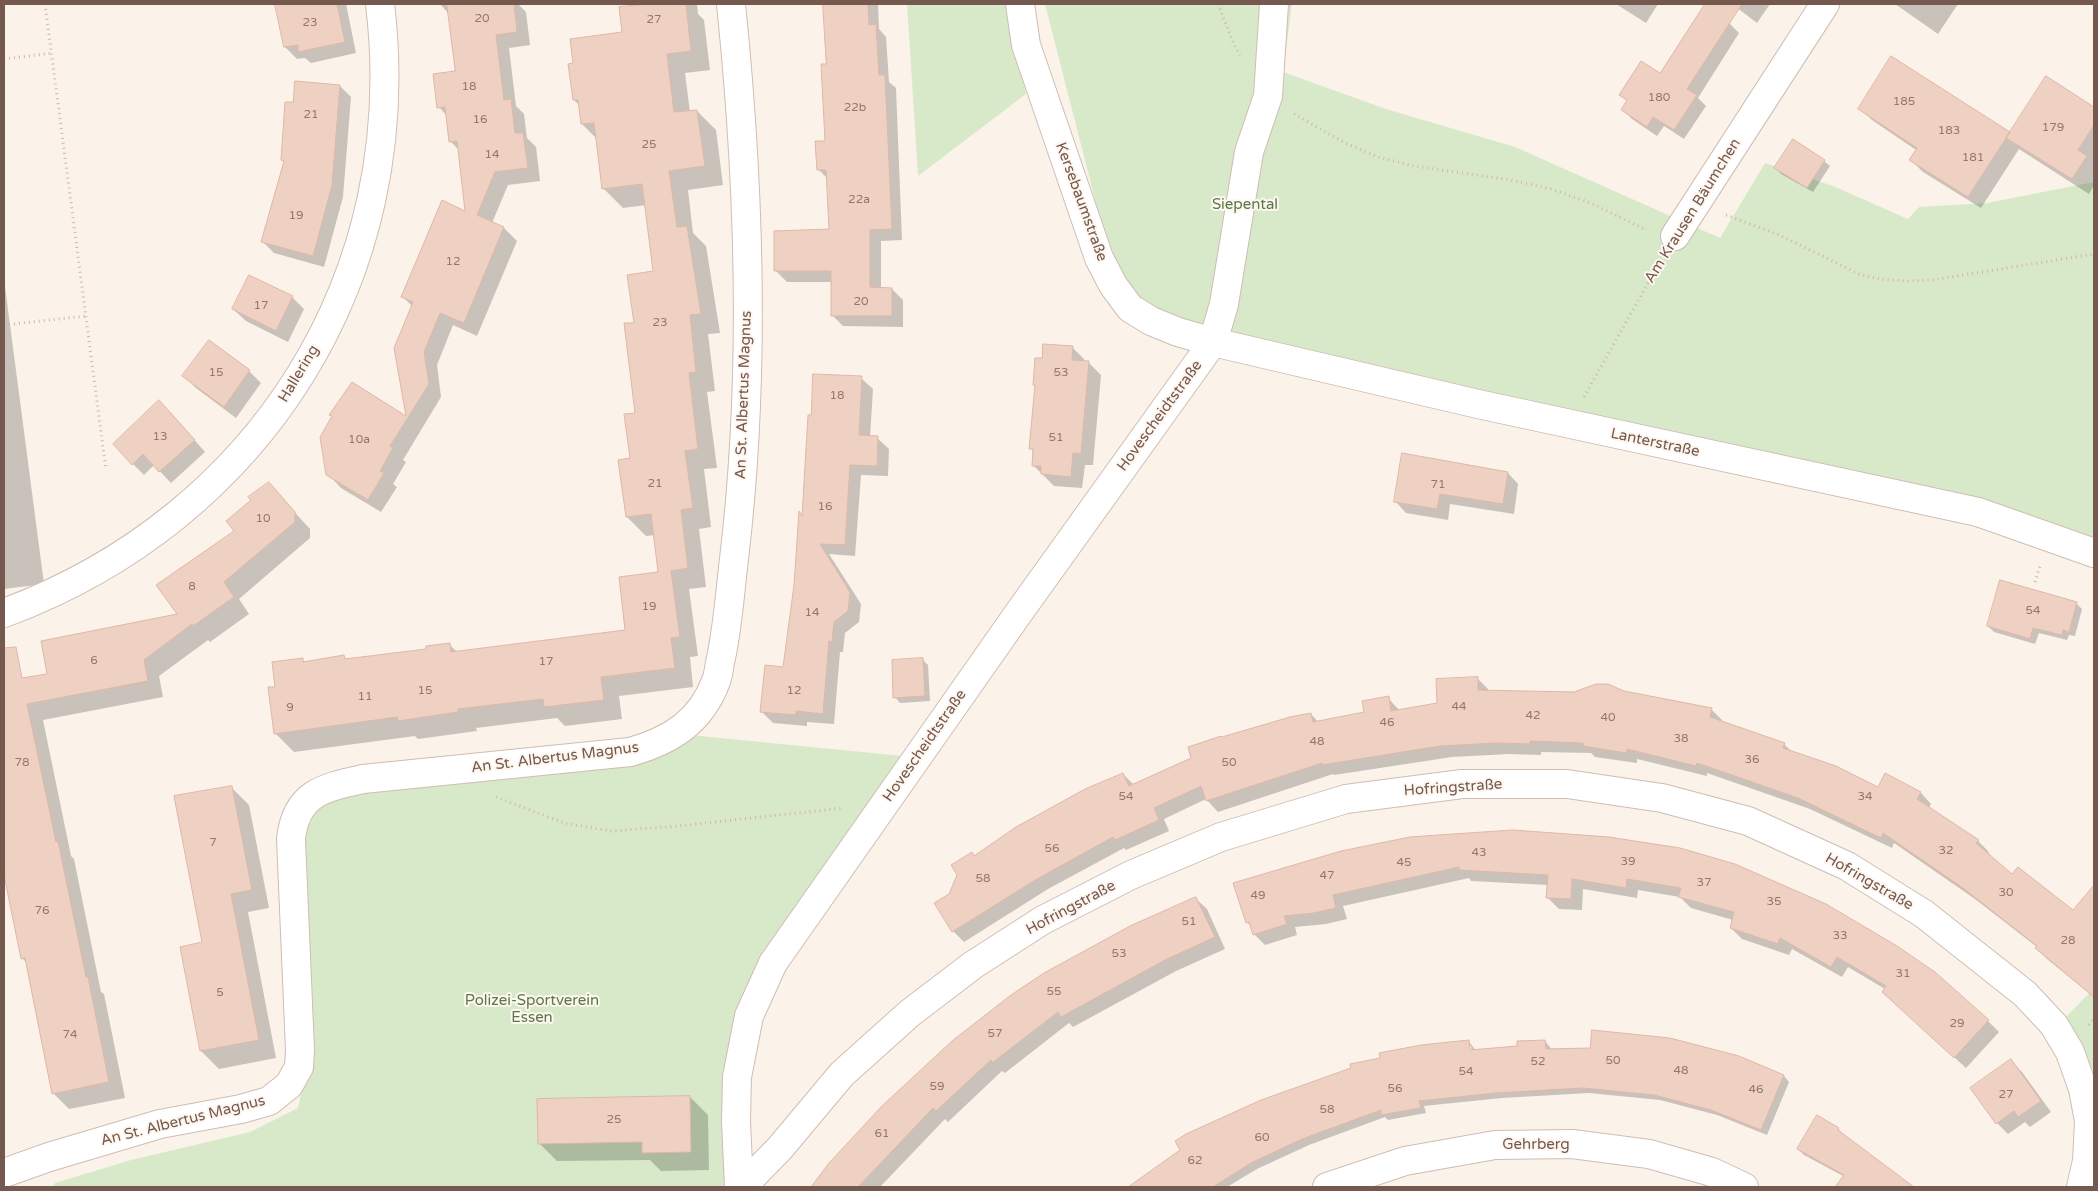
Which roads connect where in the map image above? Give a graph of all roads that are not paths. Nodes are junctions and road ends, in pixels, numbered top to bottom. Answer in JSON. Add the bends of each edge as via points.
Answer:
{"nodes":[{"id":1,"x":380,"y":4,"type":"edge"},
{"id":2,"x":731,"y":4,"type":"edge"},
{"id":3,"x":1020,"y":4,"type":"edge"},
{"id":4,"x":1274,"y":4,"type":"edge"},
{"id":5,"x":1825,"y":4,"type":"edge"},
{"id":6,"x":1673,"y":240,"type":"road end"},
{"id":7,"x":1213,"y":342,"type":"junction"},
{"id":8,"x":2094,"y":553,"type":"edge"},
{"id":9,"x":4,"y":612,"type":"edge"},
{"id":10,"x":7,"y":1171,"type":"edge"},
{"id":11,"x":740,"y":1187,"type":"edge"},
{"id":12,"x":1327,"y":1187,"type":"edge"},
{"id":13,"x":1744,"y":1187,"type":"edge"},
{"id":14,"x":2081,"y":1187,"type":"edge"}],
"edges":[{"from":1,"to":9,"type":"street","name":"Hallering","via":[[385,81],[376,177],[353,264],[335,309],[293,389],[257,437],[190,505],[96,571],[45,597]]},
{"from":2,"to":10,"type":"street","name":"An St. Albertus Magnus","via":[[746,185],[748,349],[740,513],[724,641],[716,682],[704,704],[688,724],[672,736],[630,752],[363,779],[333,786],[310,797],[293,821],[291,839],[300,1050],[299,1067],[290,1086],[269,1101],[160,1124]]},
{"from":3,"to":7,"type":"street","name":"Kersebaumstraße","via":[[1026,45],[1099,258],[1113,285],[1130,308],[1151,322]]},
{"from":4,"to":7,"type":"street","name":"Hovescheidtstraße","via":[[1268,96],[1249,152],[1224,304]]},
{"from":5,"to":6,"type":"street","name":"Am Krausen Bäumchen"},
{"from":7,"to":8,"type":"street","name":"Lanterstraße","via":[[1568,424],[1978,512]]},
{"from":7,"to":11,"type":"street","name":"Hovescheidtstraße","via":[[773,963],[750,1016],[737,1077]]},
{"from":11,"to":14,"type":"street","name":"Hofringstraße","via":[[780,1148],[842,1074],[910,1013],[973,965],[1043,920],[1131,875],[1221,837],[1346,799],[1462,784],[1567,784],[1662,798],[1748,821],[1847,866],[1924,914],[2025,994],[2054,1025],[2070,1052],[2083,1089],[2089,1121],[2087,1161]]},
{"from":12,"to":13,"type":"street","name":"Gehrberg","via":[[1406,1161],[1495,1145],[1572,1144],[1649,1154],[1712,1172]]}]}
